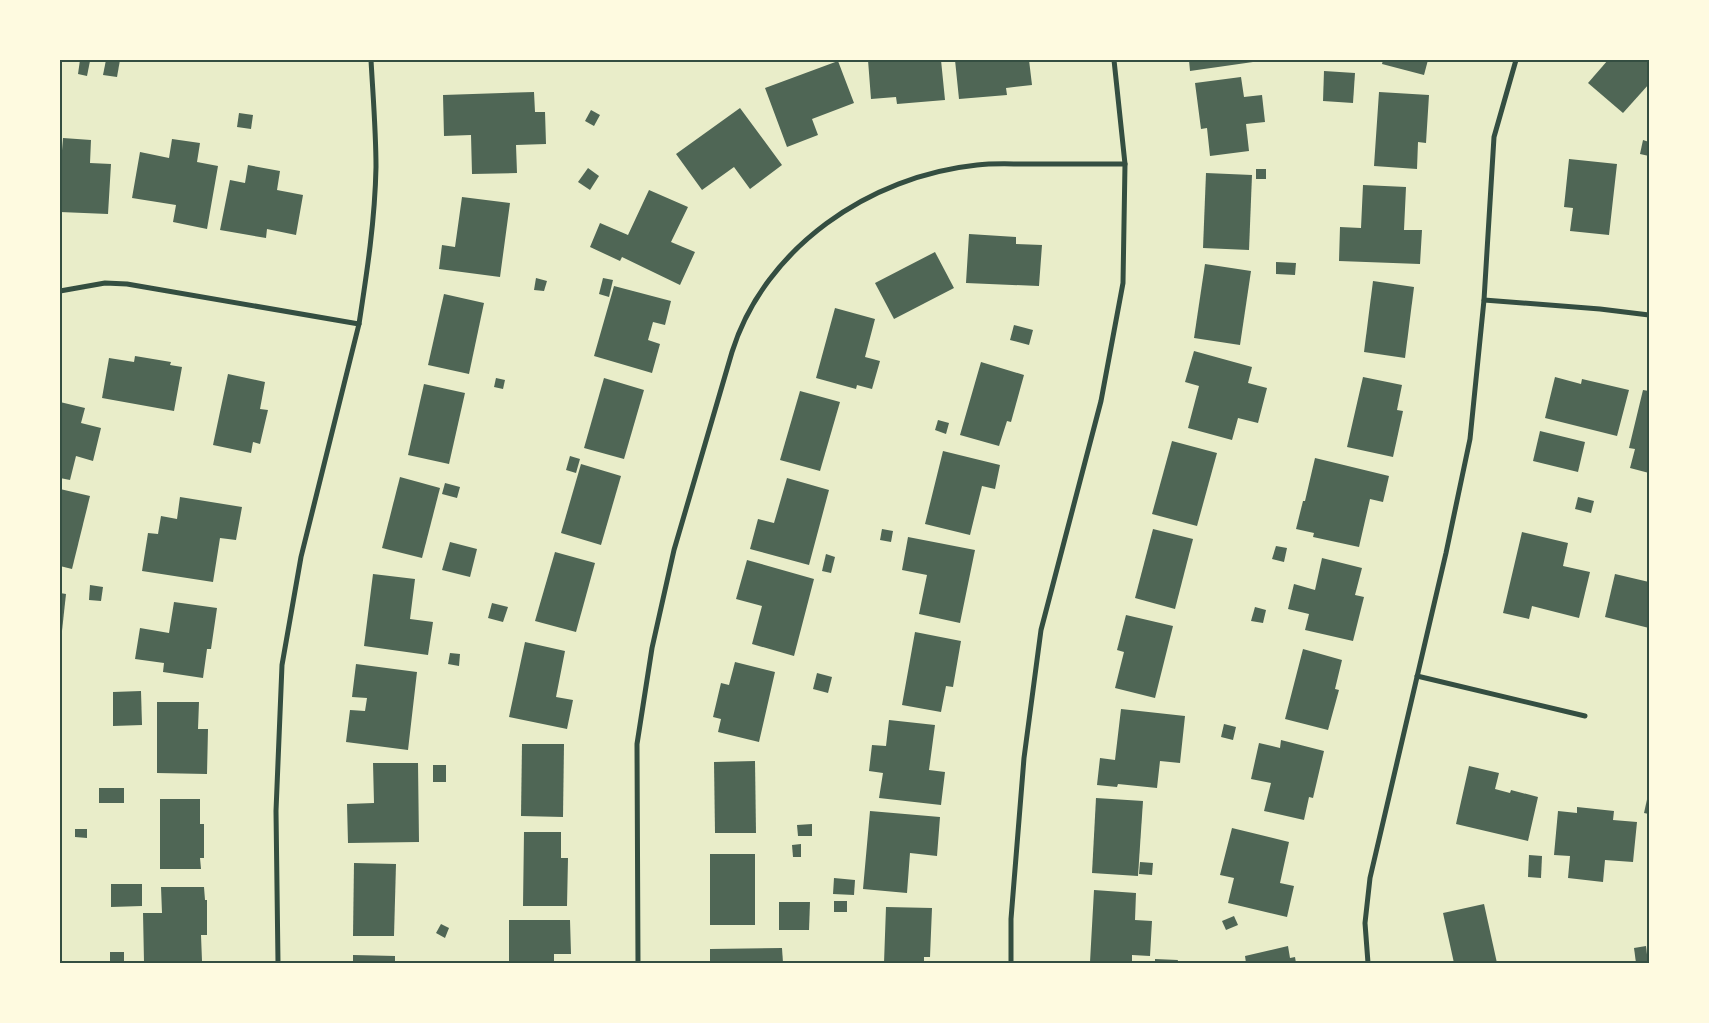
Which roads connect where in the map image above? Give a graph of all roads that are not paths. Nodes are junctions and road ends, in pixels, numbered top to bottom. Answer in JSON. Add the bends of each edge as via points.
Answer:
{"nodes":[{"id":1,"x":371,"y":60,"type":"edge"},
{"id":2,"x":1114,"y":60,"type":"edge"},
{"id":3,"x":1516,"y":60,"type":"edge"},
{"id":4,"x":1124,"y":164,"type":"junction"},
{"id":5,"x":60,"y":291,"type":"edge"},
{"id":6,"x":1484,"y":300,"type":"junction"},
{"id":7,"x":1649,"y":316,"type":"edge"},
{"id":8,"x":359,"y":324,"type":"junction"},
{"id":9,"x":1417,"y":676,"type":"junction"},
{"id":10,"x":1585,"y":716,"type":"dead end"},
{"id":11,"x":278,"y":963,"type":"edge"},
{"id":12,"x":638,"y":963,"type":"edge"},
{"id":13,"x":1011,"y":963,"type":"edge"},
{"id":14,"x":1368,"y":963,"type":"edge"}],
"edges":[{"from":1,"to":8,"type":"street","via":[[376,167],[371,237]]},
{"from":2,"to":4,"type":"street"},
{"from":3,"to":6,"type":"street","via":[[1494,137]]},
{"from":4,"to":12,"type":"street","via":[[978,164],[931,172],[875,193],[831,219],[798,248],[768,280],[748,312],[732,352],[674,550],[652,648],[637,744]]},
{"from":4,"to":13,"type":"street","via":[[1123,283],[1100,401],[1041,630],[1024,758],[1011,919]]},
{"from":5,"to":8,"type":"street","via":[[105,283],[127,284]]},
{"from":6,"to":7,"type":"street"},
{"from":6,"to":9,"type":"street","via":[[1470,439]]},
{"from":8,"to":11,"type":"street","via":[[301,557],[282,665],[276,811]]},
{"from":9,"to":10,"type":"street"},
{"from":9,"to":14,"type":"street","via":[[1370,878],[1364,923]]}]}
